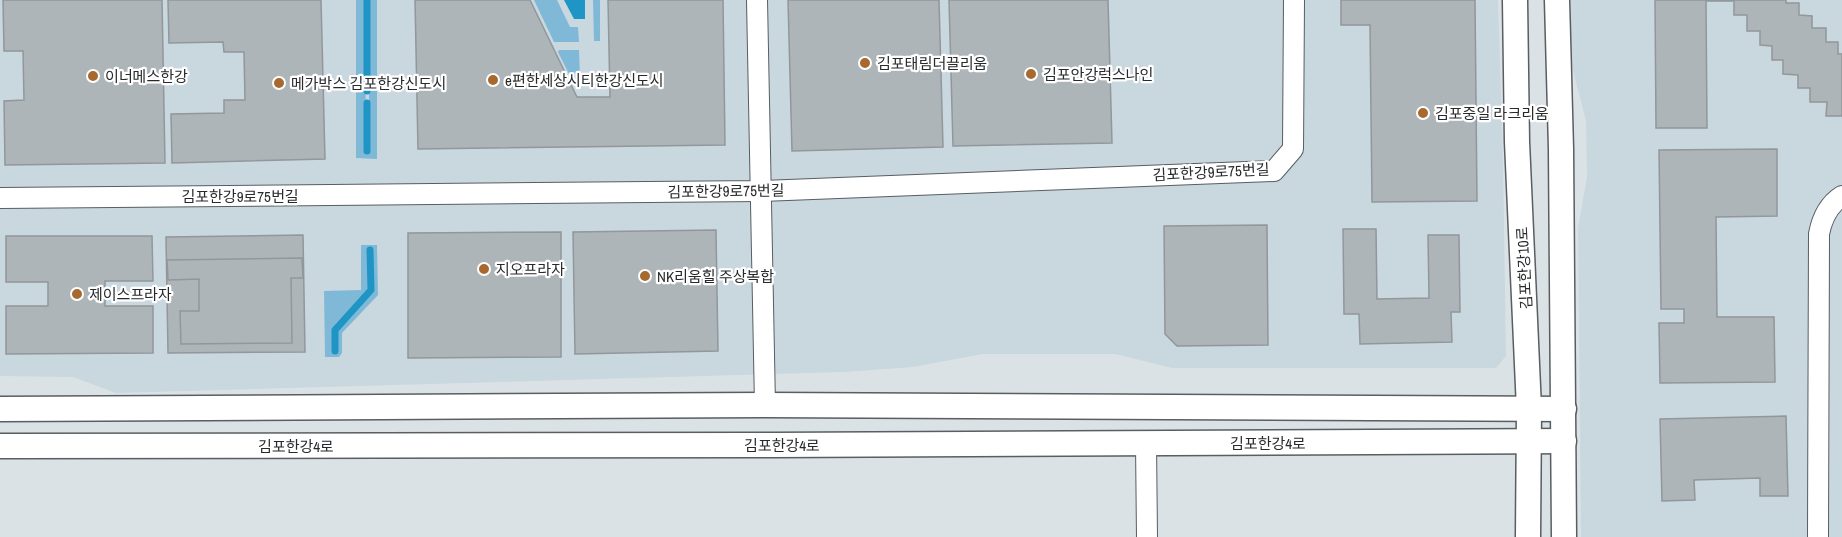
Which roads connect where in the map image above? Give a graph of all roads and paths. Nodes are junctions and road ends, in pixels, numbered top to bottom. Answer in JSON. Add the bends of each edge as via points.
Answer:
{"nodes":[{"id":1,"x":757,"y":0,"type":"edge"},
{"id":2,"x":1294,"y":0,"type":"edge"},
{"id":3,"x":1515,"y":0,"type":"edge"},
{"id":4,"x":1557,"y":0,"type":"edge"},
{"id":5,"x":760,"y":191,"type":"junction"},
{"id":6,"x":1842,"y":196,"type":"edge"},
{"id":7,"x":0,"y":198,"type":"edge"},
{"id":8,"x":765,"y":405,"type":"junction"},
{"id":9,"x":0,"y":409,"type":"edge"},
{"id":10,"x":1529,"y":409,"type":"junction"},
{"id":11,"x":1564,"y":409,"type":"junction"},
{"id":12,"x":1564,"y":441,"type":"junction"},
{"id":13,"x":1528,"y":442,"type":"junction"},
{"id":14,"x":1146,"y":443,"type":"junction"},
{"id":15,"x":0,"y":446,"type":"edge"},
{"id":16,"x":1147,"y":537,"type":"edge"},
{"id":17,"x":1528,"y":537,"type":"edge"},
{"id":18,"x":1564,"y":537,"type":"edge"},
{"id":19,"x":1818,"y":537,"type":"edge"}],
"edges":[{"from":1,"to":5,"type":"street"},
{"from":2,"to":5,"type":"street","name":"김포한강9로75번길","via":[[1293,149],[1274,171]]},
{"from":3,"to":10,"type":"street","name":"김포한강10로"},
{"from":4,"to":11,"type":"street"},
{"from":5,"to":7,"type":"street","name":"김포한강9로75번길"},
{"from":5,"to":8,"type":"street"},
{"from":6,"to":19,"type":"street","via":[[1828,210],[1820,234]]},
{"from":8,"to":9,"type":"street"},
{"from":8,"to":10,"type":"street"},
{"from":10,"to":11,"type":"street"},
{"from":10,"to":13,"type":"street","name":"김포한강10로"},
{"from":11,"to":12,"type":"street"},
{"from":12,"to":13,"type":"street","name":"김포한강4로"},
{"from":12,"to":18,"type":"street"},
{"from":13,"to":14,"type":"street","name":"김포한강4로"},
{"from":13,"to":17,"type":"street","name":"김포한강10로"},
{"from":14,"to":15,"type":"street","name":"김포한강4로"},
{"from":14,"to":16,"type":"street"}]}
